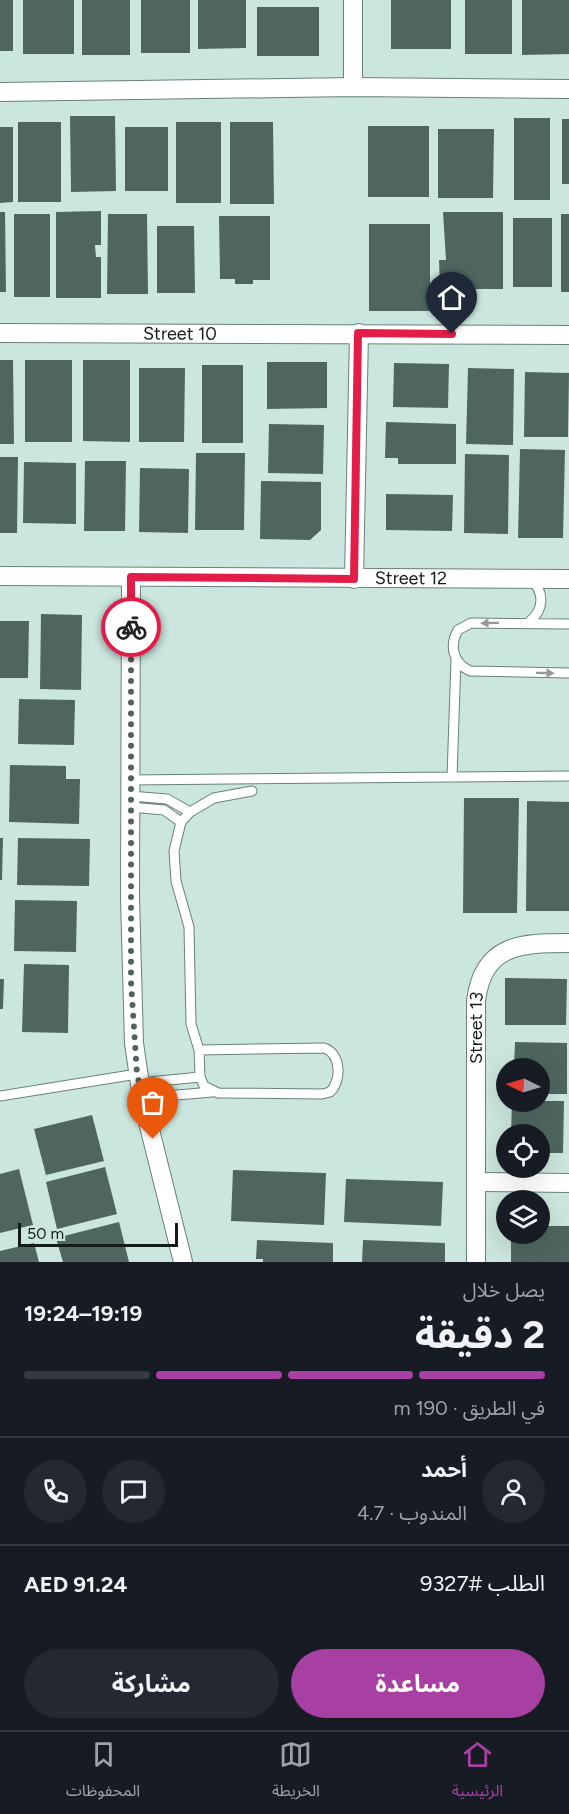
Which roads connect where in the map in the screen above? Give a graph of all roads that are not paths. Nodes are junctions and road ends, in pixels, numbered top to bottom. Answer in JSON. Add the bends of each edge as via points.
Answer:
{"nodes":[{"id":1,"x":353,"y":0,"type":"edge"},
{"id":2,"x":353,"y":87,"type":"junction"},
{"id":3,"x":569,"y":89,"type":"edge"},
{"id":4,"x":0,"y":92,"type":"edge"},
{"id":5,"x":0,"y":333,"type":"edge"},
{"id":6,"x":358,"y":333,"type":"junction"},
{"id":7,"x":569,"y":335,"type":"edge"},
{"id":8,"x":0,"y":576,"type":"edge"},
{"id":9,"x":131,"y":577,"type":"junction"},
{"id":10,"x":354,"y":579,"type":"junction"},
{"id":11,"x":531,"y":579,"type":"junction"},
{"id":12,"x":569,"y":579,"type":"edge"},
{"id":13,"x":529,"y":622,"type":"junction"},
{"id":14,"x":569,"y":624,"type":"edge"},
{"id":15,"x":456,"y":659,"type":"junction"},
{"id":16,"x":569,"y":673,"type":"edge"},
{"id":17,"x":569,"y":776,"type":"edge"},
{"id":18,"x":453,"y":777,"type":"junction"},
{"id":19,"x":252,"y":791,"type":"dead end"},
{"id":20,"x":130,"y":794,"type":"junction"},
{"id":21,"x":190,"y":812,"type":"junction"},
{"id":22,"x":181,"y":822,"type":"junction"},
{"id":23,"x":569,"y":943,"type":"edge"},
{"id":24,"x":199,"y":1050,"type":"junction"},
{"id":25,"x":200,"y":1077,"type":"junction"},
{"id":26,"x":139,"y":1085,"type":"junction"},
{"id":27,"x":212,"y":1092,"type":"junction"},
{"id":28,"x":0,"y":1096,"type":"edge"},
{"id":29,"x":476,"y":1182,"type":"junction"},
{"id":30,"x":569,"y":1183,"type":"edge"},
{"id":31,"x":183,"y":1262,"type":"edge"},
{"id":32,"x":476,"y":1262,"type":"edge"}],
"edges":[{"from":1,"to":2,"type":"street"},
{"from":2,"to":3,"type":"street"},
{"from":2,"to":4,"type":"street"},
{"from":5,"to":6,"type":"street","name":"Street 10"},
{"from":6,"to":7,"type":"street","name":"Street 10"},
{"from":6,"to":10,"type":"street"},
{"from":8,"to":9,"type":"street","name":"Street 12"},
{"from":9,"to":10,"type":"street","name":"Street 12"},
{"from":9,"to":20,"type":"street"},
{"from":10,"to":11,"type":"street","name":"Street 12"},
{"from":11,"to":12,"type":"street","name":"Street 12"},
{"from":11,"to":13,"type":"lane","via":[[540,590],[541,605]]},
{"from":13,"to":14,"type":"lane"},
{"from":13,"to":15,"type":"lane","one_way":true,"via":[[465,625],[454,639]]},
{"from":15,"to":16,"type":"lane","one_way":true,"via":[[474,671]]},
{"from":15,"to":18,"type":"lane"},
{"from":17,"to":18,"type":"lane"},
{"from":18,"to":20,"type":"lane"},
{"from":19,"to":21,"type":"lane","via":[[214,798]]},
{"from":20,"to":21,"type":"lane","via":[[167,799]]},
{"from":20,"to":22,"type":"lane"},
{"from":20,"to":26,"type":"street","via":[[130,958]]},
{"from":21,"to":22,"type":"lane"},
{"from":22,"to":24,"type":"lane","via":[[174,866],[189,927],[191,1024]]},
{"from":23,"to":29,"type":"street","name":"Street 13","via":[[533,943],[512,948],[489,962],[481,974],[476,1001]]},
{"from":24,"to":25,"type":"lane"},
{"from":24,"to":27,"type":"lane","via":[[324,1048],[336,1058],[336,1082],[326,1094]]},
{"from":25,"to":26,"type":"lane"},
{"from":25,"to":27,"type":"lane"},
{"from":26,"to":27,"type":"lane"},
{"from":26,"to":28,"type":"lane"},
{"from":26,"to":31,"type":"street"},
{"from":29,"to":30,"type":"street"},
{"from":29,"to":32,"type":"street","name":"Street 13"}]}
